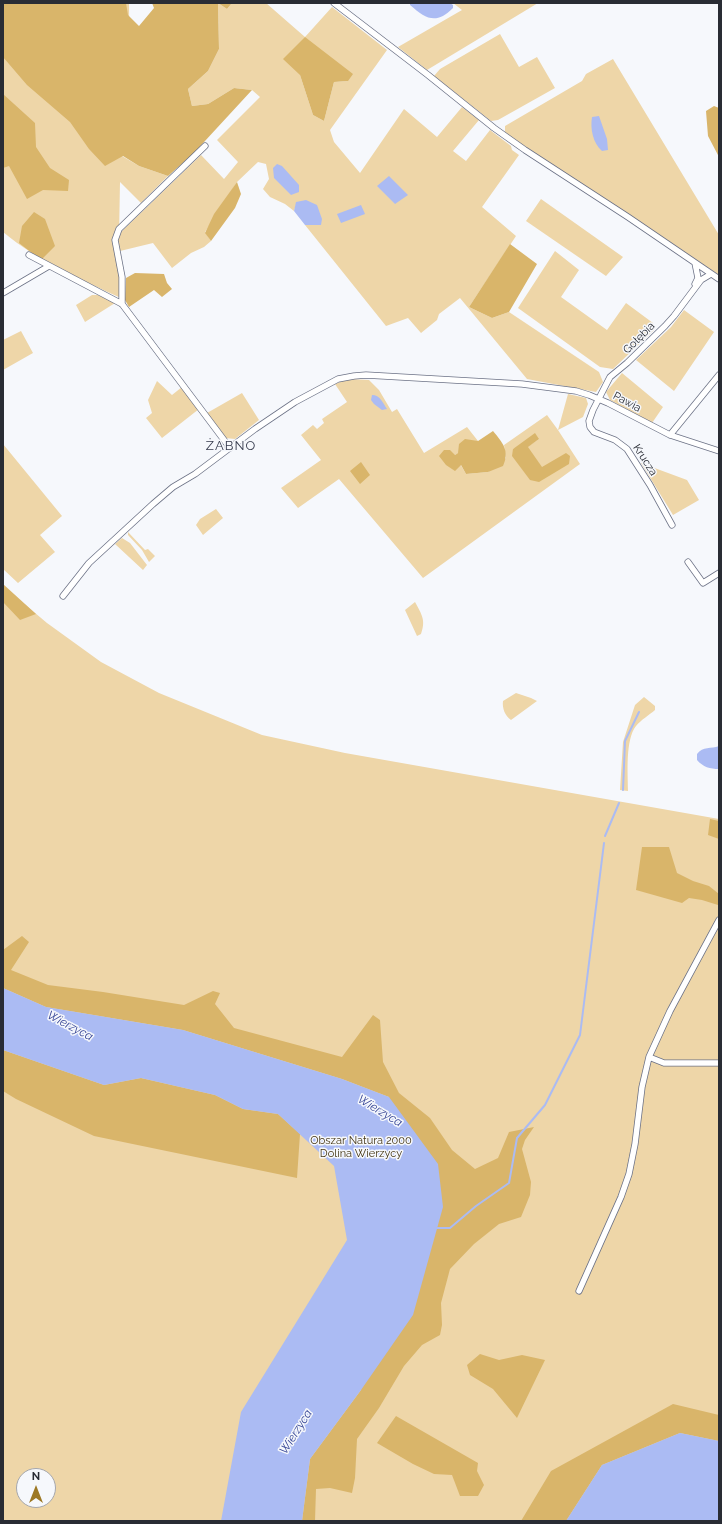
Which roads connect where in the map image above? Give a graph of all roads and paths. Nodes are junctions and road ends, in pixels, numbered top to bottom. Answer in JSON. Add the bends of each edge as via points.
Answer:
{"nodes":[{"id":1,"x":334,"y":3,"type":"edge"},
{"id":2,"x":205,"y":146,"type":"dead end"},
{"id":3,"x":29,"y":255,"type":"dead end"},
{"id":4,"x":695,"y":263,"type":"junction"},
{"id":5,"x":49,"y":266,"type":"junction"},
{"id":6,"x":711,"y":274,"type":"junction"},
{"id":7,"x":719,"y":279,"type":"edge"},
{"id":8,"x":693,"y":290,"type":"junction"},
{"id":9,"x":3,"y":293,"type":"edge"},
{"id":10,"x":122,"y":304,"type":"junction"},
{"id":11,"x":719,"y":375,"type":"edge"},
{"id":12,"x":599,"y":399,"type":"junction"},
{"id":13,"x":670,"y":435,"type":"junction"},
{"id":14,"x":230,"y":448,"type":"junction"},
{"id":15,"x":719,"y":451,"type":"edge"},
{"id":16,"x":672,"y":525,"type":"dead end"},
{"id":17,"x":688,"y":562,"type":"dead end"},
{"id":18,"x":719,"y":573,"type":"edge"},
{"id":19,"x":63,"y":596,"type":"dead end"},
{"id":20,"x":719,"y":920,"type":"edge"},
{"id":21,"x":649,"y":1057,"type":"junction"},
{"id":22,"x":719,"y":1063,"type":"edge"},
{"id":23,"x":579,"y":1291,"type":"dead end"}],
"edges":[{"from":1,"to":4,"type":"street","via":[[494,128]]},
{"from":2,"to":10,"type":"street","via":[[119,229],[115,240],[122,277]]},
{"from":3,"to":5,"type":"street"},
{"from":4,"to":6,"type":"street"},
{"from":4,"to":8,"type":"street","name":"Gołębia","via":[[698,278]]},
{"from":5,"to":9,"type":"street"},
{"from":5,"to":10,"type":"street"},
{"from":6,"to":7,"type":"street"},
{"from":6,"to":8,"type":"street","name":"Gołębia","via":[[701,280]]},
{"from":8,"to":12,"type":"street","name":"Gołębia","via":[[665,326],[627,364],[610,377]]},
{"from":10,"to":14,"type":"street"},
{"from":11,"to":13,"type":"street"},
{"from":12,"to":13,"type":"street","name":"Pawia"},
{"from":12,"to":14,"type":"street","name":"Pawia","via":[[576,391],[522,384],[348,376],[331,382],[295,402]]},
{"from":12,"to":16,"type":"street","name":"Krucza","via":[[590,418],[590,427],[597,434],[615,440],[627,449]]},
{"from":13,"to":15,"type":"street","name":"Pawia"},
{"from":14,"to":19,"type":"street","name":"Pawia","via":[[153,504],[89,563]]},
{"from":17,"to":18,"type":"street","via":[[703,583]]},
{"from":20,"to":21,"type":"street","via":[[670,1011]]},
{"from":21,"to":22,"type":"street","via":[[664,1063]]},
{"from":21,"to":23,"type":"street","via":[[629,1174]]}]}
